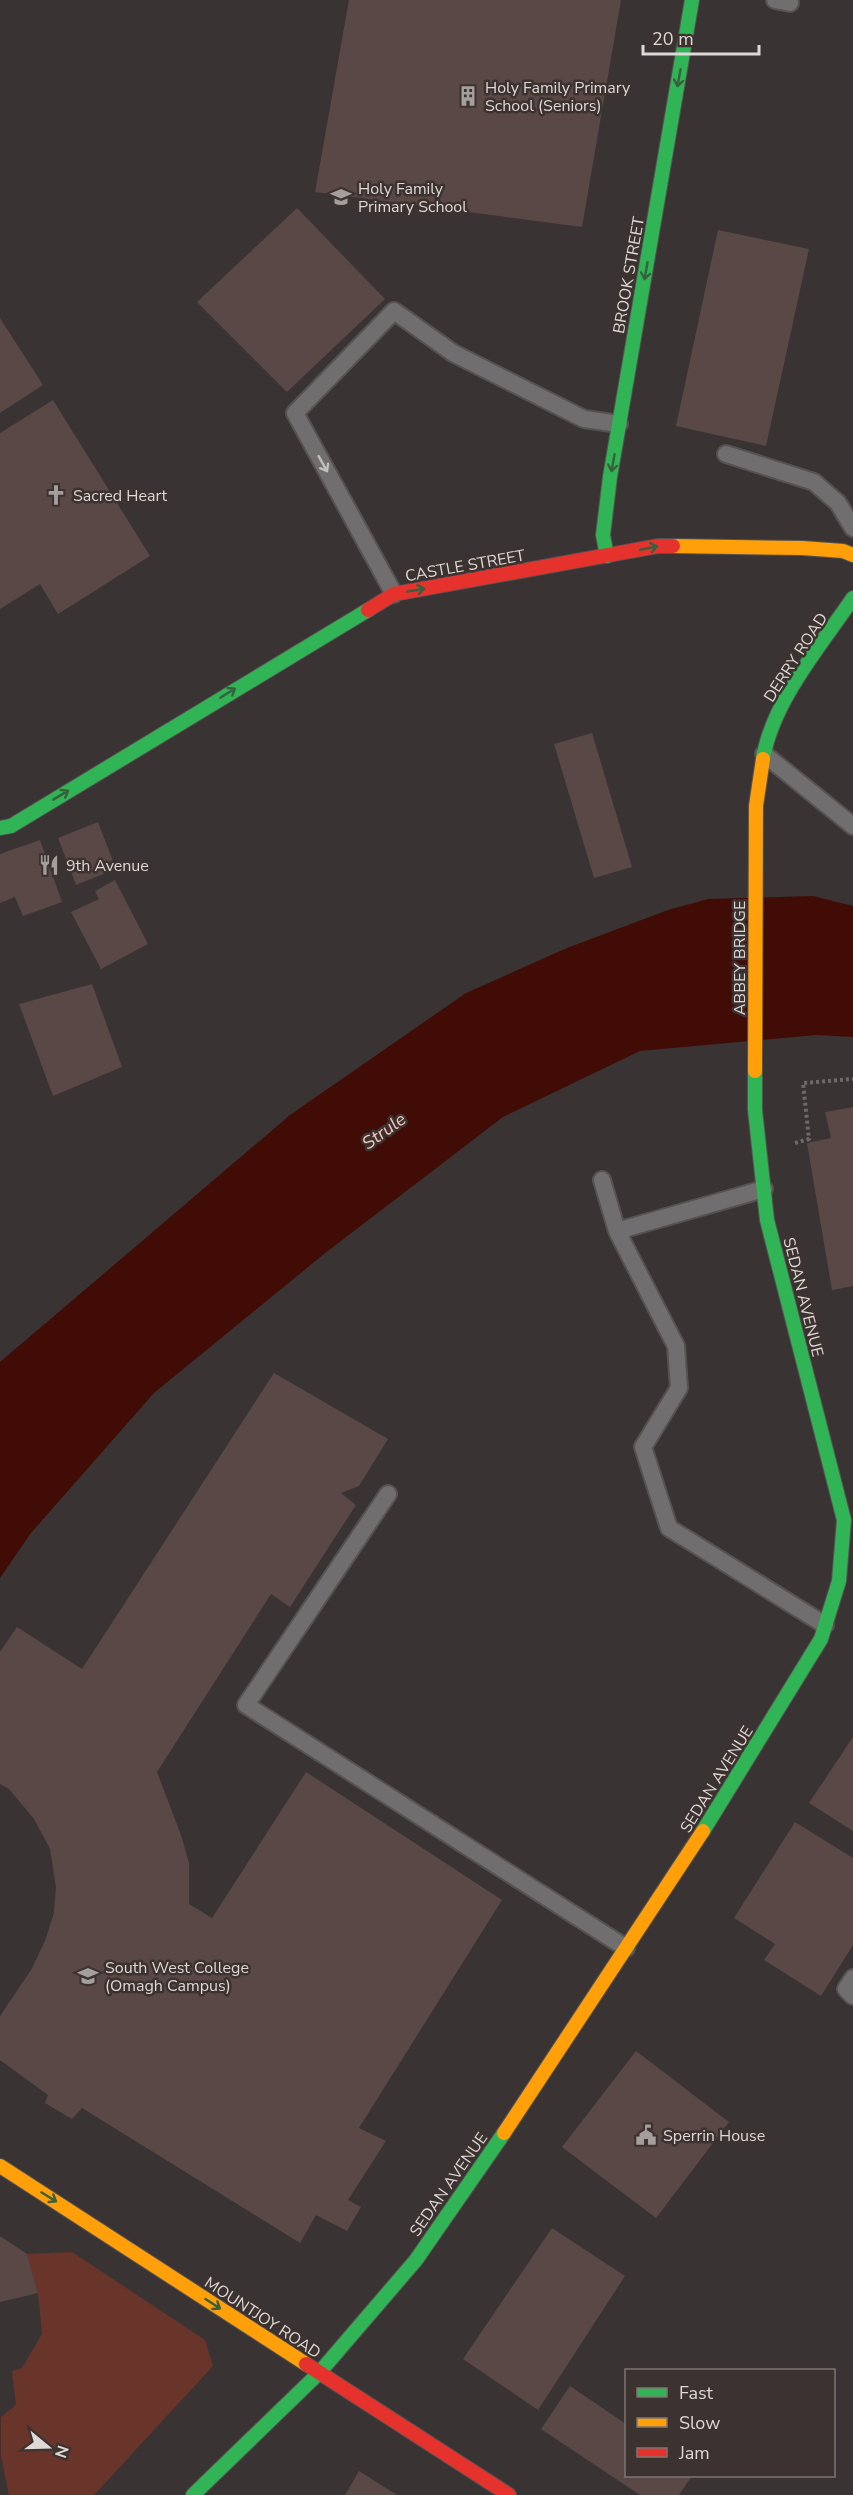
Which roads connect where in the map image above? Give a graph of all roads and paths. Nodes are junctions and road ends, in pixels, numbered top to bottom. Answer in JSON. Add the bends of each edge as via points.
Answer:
{"nodes":[{"id":1,"x":692,"y":0,"type":"edge"},
{"id":2,"x":619,"y":424,"type":"junction"},
{"id":3,"x":726,"y":454,"type":"dead end"},
{"id":4,"x":853,"y":528,"type":"edge"},
{"id":5,"x":853,"y":555,"type":"edge"},
{"id":6,"x":607,"y":556,"type":"junction"},
{"id":7,"x":394,"y":594,"type":"junction"},
{"id":8,"x":853,"y":598,"type":"edge"},
{"id":9,"x":764,"y":754,"type":"junction"},
{"id":10,"x":756,"y":806,"type":"joint"},
{"id":11,"x":853,"y":826,"type":"edge"},
{"id":12,"x":0,"y":828,"type":"edge"},
{"id":13,"x":853,"y":1079,"type":"edge"},
{"id":14,"x":755,"y":1110,"type":"joint"},
{"id":15,"x":759,"y":1151,"type":"junction"},
{"id":16,"x":602,"y":1180,"type":"dead end"},
{"id":17,"x":764,"y":1189,"type":"junction"},
{"id":18,"x":617,"y":1231,"type":"junction"},
{"id":19,"x":388,"y":1494,"type":"dead end"},
{"id":20,"x":846,"y":1584,"type":"edge"},
{"id":21,"x":825,"y":1624,"type":"junction"},
{"id":22,"x":626,"y":1948,"type":"junction"},
{"id":23,"x":853,"y":1978,"type":"edge"},
{"id":24,"x":853,"y":1996,"type":"edge"},
{"id":25,"x":0,"y":2166,"type":"edge"},
{"id":26,"x":319,"y":2373,"type":"junction"},
{"id":27,"x":193,"y":2495,"type":"edge"},
{"id":28,"x":508,"y":2495,"type":"edge"}],
"edges":[{"from":1,"to":2,"type":"main road","name":"BROOK STREET","one_way":true},
{"from":2,"to":6,"type":"main road","name":"BROOK STREET","one_way":true,"via":[[603,536]]},
{"from":2,"to":7,"type":"lane","one_way":true,"via":[[584,419],[483,369],[394,311],[295,413]]},
{"from":3,"to":4,"type":"lane","via":[[814,482],[838,503]]},
{"from":6,"to":5,"type":"main road","name":"CASTLE STREET","one_way":true,"via":[[658,546],[802,548]]},
{"from":7,"to":6,"type":"main road","name":"CASTLE STREET","one_way":true},
{"from":12,"to":7,"type":"main road","name":"CASTLE STREET","one_way":true,"via":[[11,826]]},
{"from":8,"to":9,"type":"main road","name":"DERRY ROAD","via":[[778,712]]},
{"from":9,"to":10,"type":"main road","name":"DERRY ROAD"},
{"from":9,"to":11,"type":"lane"},
{"from":10,"to":14,"type":"main road","name":"ABBEY BRIDGE"},
{"from":13,"to":15,"type":"path","via":[[803,1083],[808,1139]]},
{"from":14,"to":15,"type":"main road","name":"SEDAN AVENUE"},
{"from":15,"to":17,"type":"main road","name":"SEDAN AVENUE"},
{"from":16,"to":18,"type":"lane"},
{"from":17,"to":18,"type":"lane"},
{"from":17,"to":20,"type":"main road","name":"SEDAN AVENUE","via":[[767,1220],[844,1520]]},
{"from":18,"to":21,"type":"lane","via":[[676,1346],[679,1388],[643,1447],[669,1528]]},
{"from":19,"to":22,"type":"lane","via":[[246,1705]]},
{"from":20,"to":21,"type":"main road","name":"SEDAN AVENUE"},
{"from":21,"to":22,"type":"main road","name":"SEDAN AVENUE","via":[[821,1639],[731,1788]]},
{"from":22,"to":26,"type":"main road","name":"SEDAN AVENUE","via":[[416,2260]]},
{"from":23,"to":24,"type":"lane","via":[[846,1989]]},
{"from":25,"to":26,"type":"main road","name":"MOUNTJOY ROAD","one_way":true},
{"from":26,"to":27,"type":"main road","name":"SEDAN AVENUE"},
{"from":26,"to":28,"type":"main road","name":"MOUNTJOY ROAD"}]}
